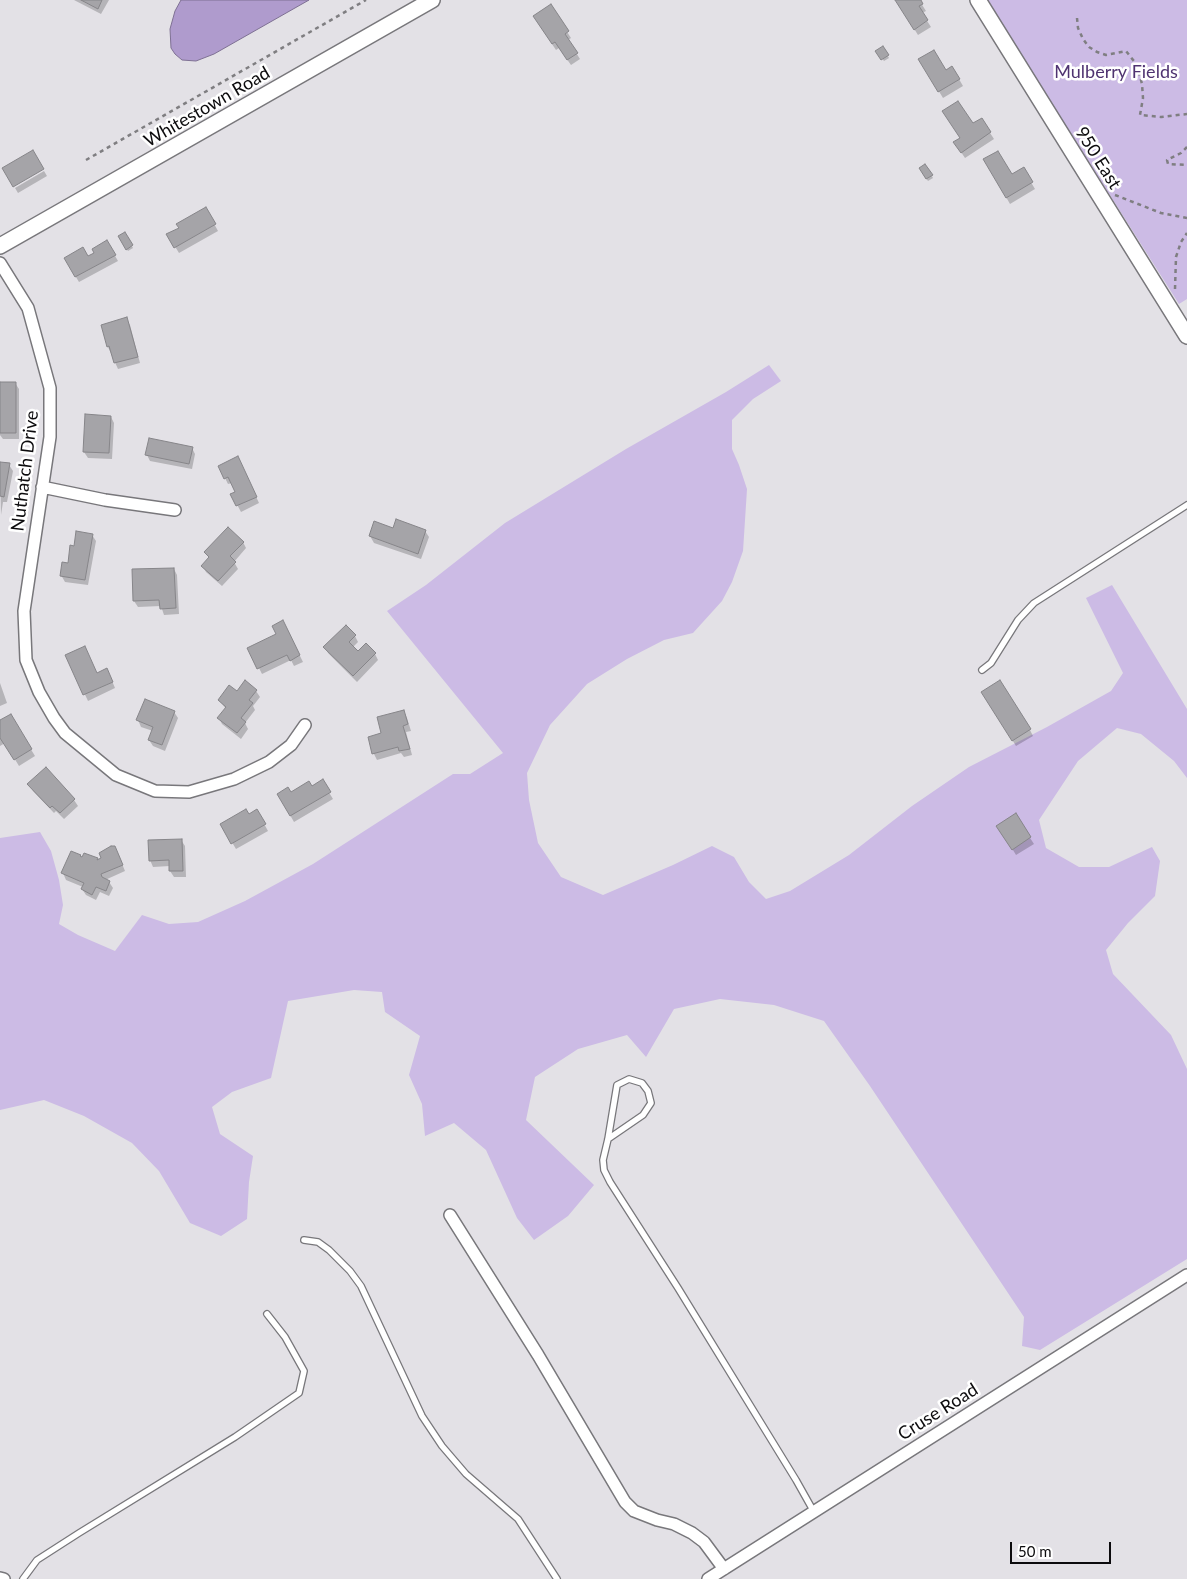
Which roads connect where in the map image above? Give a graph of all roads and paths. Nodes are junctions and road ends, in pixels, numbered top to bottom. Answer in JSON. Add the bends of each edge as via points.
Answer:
{"nodes":[{"id":1,"x":366,"y":0,"type":"edge"},
{"id":2,"x":432,"y":0,"type":"edge"},
{"id":3,"x":978,"y":0,"type":"edge"},
{"id":4,"x":1077,"y":18,"type":"dead end"},
{"id":5,"x":1187,"y":114,"type":"edge"},
{"id":6,"x":1187,"y":147,"type":"edge"},
{"id":7,"x":86,"y":160,"type":"dead end"},
{"id":8,"x":1187,"y":165,"type":"edge"},
{"id":9,"x":1120,"y":202,"type":"dead end"},
{"id":10,"x":1187,"y":218,"type":"edge"},
{"id":11,"x":1187,"y":233,"type":"edge"},
{"id":12,"x":0,"y":246,"type":"edge"},
{"id":13,"x":0,"y":263,"type":"edge"},
{"id":14,"x":1170,"y":281,"type":"dead end"},
{"id":15,"x":1187,"y":336,"type":"edge"},
{"id":16,"x":42,"y":488,"type":"junction"},
{"id":17,"x":1187,"y":505,"type":"edge"},
{"id":18,"x":175,"y":510,"type":"dead end"},
{"id":19,"x":982,"y":670,"type":"dead end"},
{"id":20,"x":305,"y":725,"type":"dead end"},
{"id":21,"x":608,"y":1139,"type":"junction"},
{"id":22,"x":450,"y":1215,"type":"dead end"},
{"id":23,"x":304,"y":1240,"type":"dead end"},
{"id":24,"x":1187,"y":1275,"type":"edge"},
{"id":25,"x":267,"y":1314,"type":"dead end"},
{"id":26,"x":814,"y":1512,"type":"junction"},
{"id":27,"x":724,"y":1569,"type":"junction"},
{"id":28,"x":0,"y":1578,"type":"edge"},
{"id":29,"x":4,"y":1579,"type":"edge"},
{"id":30,"x":23,"y":1579,"type":"edge"},
{"id":31,"x":556,"y":1579,"type":"edge"},
{"id":32,"x":708,"y":1579,"type":"edge"}],
"edges":[{"from":1,"to":7,"type":"path"},
{"from":2,"to":12,"type":"street","name":"Whitestown Road"},
{"from":3,"to":15,"type":"street","name":"950 East"},
{"from":4,"to":5,"type":"path","via":[[1078,28],[1089,47],[1106,55],[1126,51],[1137,65],[1142,84],[1140,115]]},
{"from":6,"to":8,"type":"path","via":[[1167,160],[1168,164]]},
{"from":9,"to":10,"type":"path","via":[[1115,195],[1161,213]]},
{"from":11,"to":14,"type":"path","via":[[1176,257],[1175,289]]},
{"from":13,"to":16,"type":"street","name":"Nuthatch Drive","via":[[28,308],[50,388],[50,437]]},
{"from":16,"to":18,"type":"street"},
{"from":16,"to":20,"type":"street","name":"Nuthatch Drive","via":[[24,611],[26,660],[39,692],[65,733],[116,775],[154,791],[189,792],[234,779],[268,762],[291,745]]},
{"from":17,"to":19,"type":"lane","via":[[1034,602],[1018,620],[991,663]]},
{"from":21,"to":21,"type":"lane","via":[[617,1086],[629,1079],[642,1083],[651,1103],[643,1115]]},
{"from":21,"to":26,"type":"lane","via":[[603,1160],[610,1182]]},
{"from":22,"to":27,"type":"street","via":[[625,1502],[634,1511],[692,1533],[704,1542]]},
{"from":23,"to":31,"type":"lane","via":[[318,1242],[350,1271],[361,1286],[422,1416],[442,1446],[466,1474],[518,1518]]},
{"from":24,"to":26,"type":"street","name":"Cruse Road"},
{"from":25,"to":30,"type":"lane","via":[[304,1371],[299,1392],[235,1438],[37,1560]]},
{"from":26,"to":27,"type":"street","name":"Cruse Road"},
{"from":27,"to":32,"type":"street","name":"Cruse Road"},
{"from":28,"to":29,"type":"street"}]}
